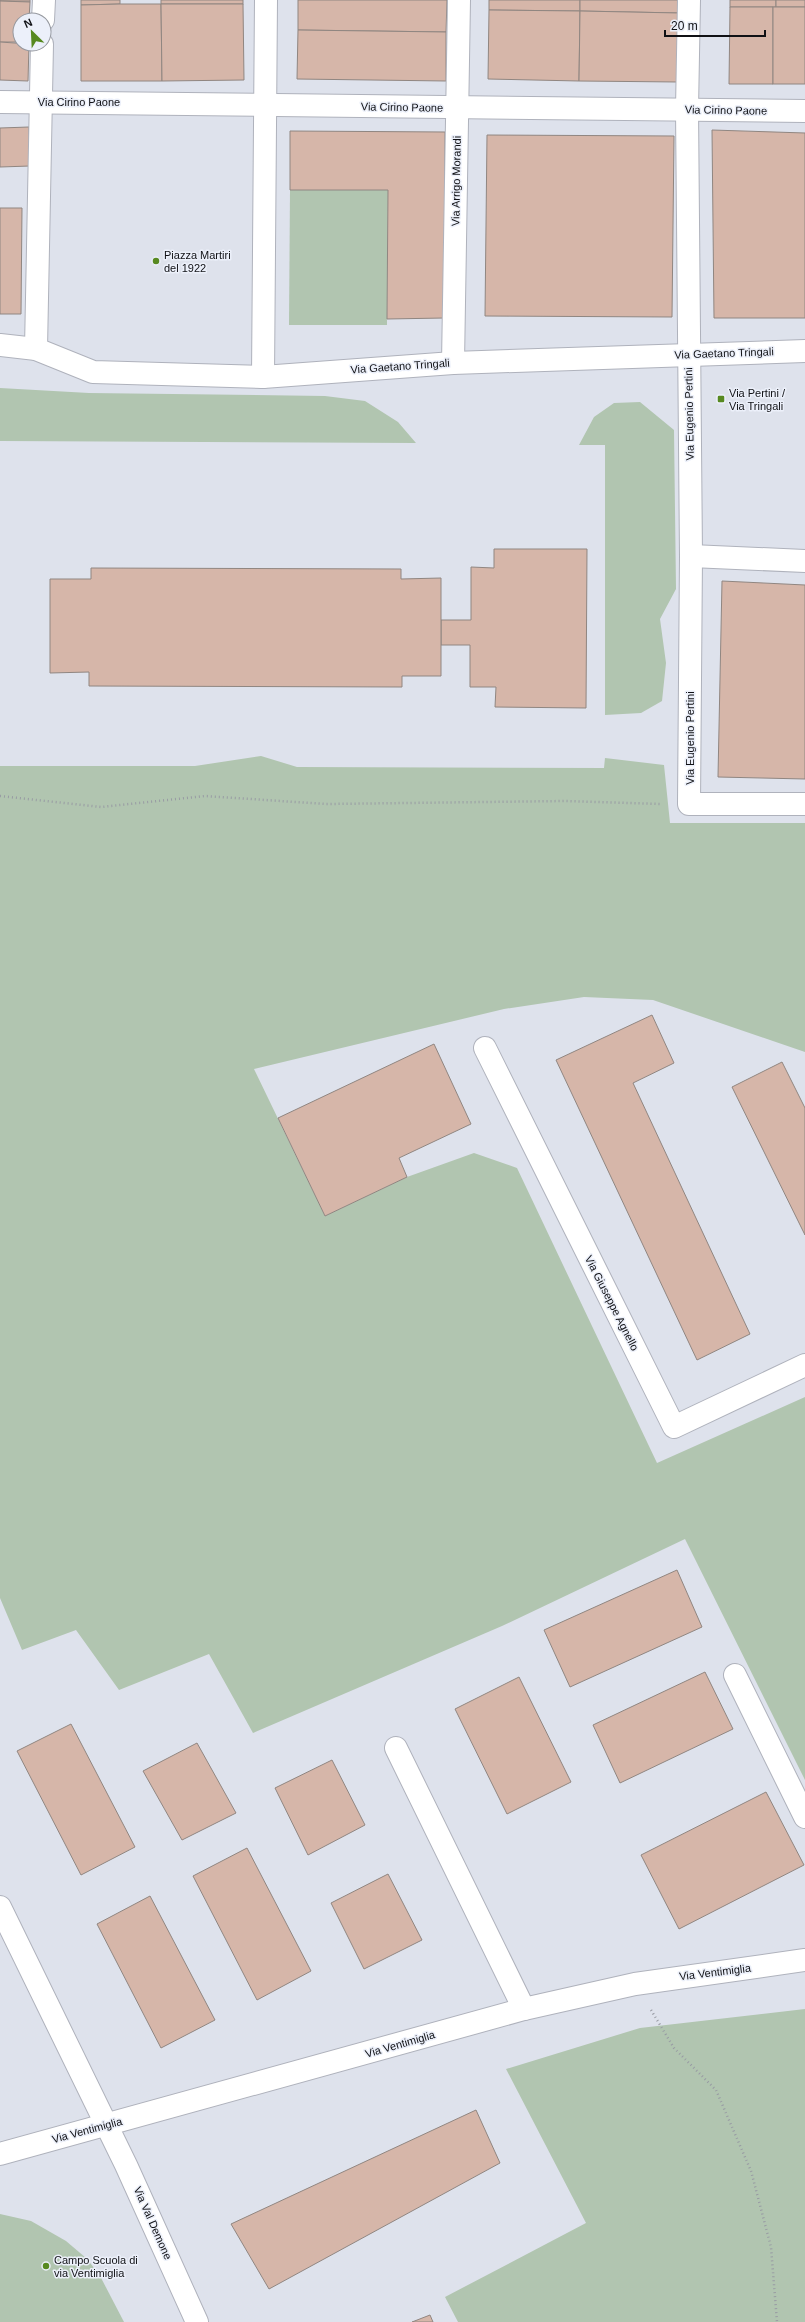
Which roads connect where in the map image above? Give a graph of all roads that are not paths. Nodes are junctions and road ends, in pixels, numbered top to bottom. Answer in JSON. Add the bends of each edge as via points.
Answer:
{"nodes":[{"id":1,"x":44,"y":0,"type":"edge"},
{"id":2,"x":266,"y":0,"type":"edge"},
{"id":3,"x":459,"y":0,"type":"edge"},
{"id":4,"x":689,"y":0,"type":"edge"},
{"id":5,"x":43,"y":12,"type":"edge"},
{"id":6,"x":42,"y":52,"type":"edge"},
{"id":7,"x":40,"y":101,"type":"junction"},
{"id":8,"x":0,"y":102,"type":"edge"},
{"id":9,"x":265,"y":104,"type":"junction"},
{"id":10,"x":458,"y":108,"type":"junction"},
{"id":11,"x":687,"y":109,"type":"junction"},
{"id":12,"x":805,"y":111,"type":"edge"},
{"id":13,"x":0,"y":345,"type":"edge"},
{"id":14,"x":36,"y":349,"type":"junction"},
{"id":15,"x":805,"y":351,"type":"edge"},
{"id":16,"x":688,"y":354,"type":"junction"},
{"id":17,"x":453,"y":363,"type":"junction"},
{"id":18,"x":263,"y":377,"type":"junction"},
{"id":19,"x":691,"y":556,"type":"junction"},
{"id":20,"x":805,"y":561,"type":"edge"},
{"id":21,"x":805,"y":804,"type":"edge"},
{"id":22,"x":485,"y":1048,"type":"dead end"},
{"id":23,"x":805,"y":1365,"type":"edge"},
{"id":24,"x":735,"y":1675,"type":"dead end"},
{"id":25,"x":396,"y":1748,"type":"dead end"},
{"id":26,"x":805,"y":1817,"type":"edge"},
{"id":27,"x":0,"y":1907,"type":"edge"},
{"id":28,"x":805,"y":1960,"type":"edge"},
{"id":29,"x":524,"y":2009,"type":"junction"},
{"id":30,"x":107,"y":2125,"type":"junction"},
{"id":31,"x":0,"y":2154,"type":"edge"},
{"id":32,"x":197,"y":2322,"type":"edge"}],
"edges":[{"from":1,"to":5,"type":"street"},
{"from":2,"to":9,"type":"street"},
{"from":3,"to":10,"type":"street","name":"Via Arrigo Morandi"},
{"from":4,"to":11,"type":"street","name":"Via Eugenio Pertini"},
{"from":6,"to":7,"type":"street"},
{"from":7,"to":8,"type":"street","name":"Via Cirino Paone"},
{"from":7,"to":9,"type":"street","name":"Via Cirino Paone"},
{"from":7,"to":14,"type":"street"},
{"from":9,"to":10,"type":"street","name":"Via Cirino Paone"},
{"from":9,"to":18,"type":"street"},
{"from":10,"to":11,"type":"street","name":"Via Cirino Paone"},
{"from":10,"to":17,"type":"street","name":"Via Arrigo Morandi"},
{"from":11,"to":12,"type":"street","name":"Via Cirino Paone"},
{"from":11,"to":16,"type":"street","name":"Via Eugenio Pertini"},
{"from":13,"to":14,"type":"street","name":"Via Gaetano Tringali"},
{"from":14,"to":18,"type":"street","name":"Via Gaetano Tringali","via":[[93,372]]},
{"from":15,"to":16,"type":"street","name":"Via Gaetano Tringali"},
{"from":16,"to":17,"type":"street","name":"Via Gaetano Tringali"},
{"from":16,"to":19,"type":"street","name":"Via Eugenio Pertini"},
{"from":17,"to":18,"type":"street","name":"Via Gaetano Tringali"},
{"from":19,"to":20,"type":"street"},
{"from":19,"to":21,"type":"street","name":"Via Eugenio Pertini","via":[[689,804]]},
{"from":22,"to":23,"type":"street","name":"Via Giuseppe Agnello","via":[[674,1427]]},
{"from":24,"to":26,"type":"street"},
{"from":25,"to":29,"type":"street"},
{"from":27,"to":30,"type":"street","name":"Via Val Demone"},
{"from":28,"to":29,"type":"street","name":"Via Ventimiglia","via":[[635,1984]]},
{"from":29,"to":30,"type":"street","name":"Via Ventimiglia"},
{"from":30,"to":31,"type":"street","name":"Via Ventimiglia"},
{"from":30,"to":32,"type":"street","name":"Via Val Demone"}]}
